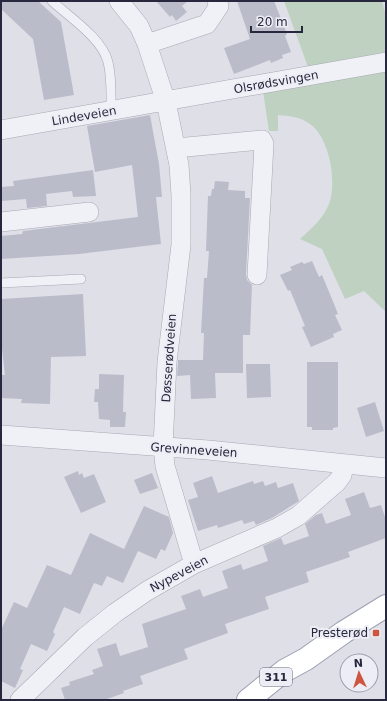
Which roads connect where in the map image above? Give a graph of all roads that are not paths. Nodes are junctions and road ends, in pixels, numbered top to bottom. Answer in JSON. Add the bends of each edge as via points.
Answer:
{"nodes":[{"id":1,"x":52,"y":1,"type":"edge"},
{"id":2,"x":119,"y":1,"type":"edge"},
{"id":3,"x":217,"y":1,"type":"edge"},
{"id":4,"x":147,"y":44,"type":"junction"},
{"id":5,"x":386,"y":62,"type":"edge"},
{"id":6,"x":166,"y":102,"type":"junction"},
{"id":7,"x":111,"y":112,"type":"junction"},
{"id":8,"x":1,"y":130,"type":"edge"},
{"id":9,"x":176,"y":148,"type":"junction"},
{"id":10,"x":89,"y":212,"type":"dead end"},
{"id":11,"x":1,"y":222,"type":"edge"},
{"id":12,"x":258,"y":275,"type":"dead end"},
{"id":13,"x":81,"y":279,"type":"dead end"},
{"id":14,"x":1,"y":283,"type":"edge"},
{"id":15,"x":1,"y":435,"type":"edge"},
{"id":16,"x":163,"y":448,"type":"junction"},
{"id":17,"x":344,"y":464,"type":"junction"},
{"id":18,"x":386,"y":468,"type":"edge"},
{"id":19,"x":194,"y":564,"type":"junction"},
{"id":20,"x":386,"y":606,"type":"edge"},
{"id":21,"x":306,"y":659,"type":"junction"},
{"id":22,"x":20,"y":700,"type":"edge"},
{"id":23,"x":248,"y":700,"type":"edge"},
{"id":24,"x":269,"y":700,"type":"edge"}],
"edges":[{"from":1,"to":7,"type":"lane","via":[[94,38],[108,61]]},
{"from":2,"to":4,"type":"street","name":"Døsserødveien","via":[[139,26]]},
{"from":3,"to":4,"type":"street","via":[[219,6],[208,24]]},
{"from":4,"to":6,"type":"street","name":"Døsserødveien"},
{"from":5,"to":6,"type":"street","name":"Olsrødsvingen"},
{"from":6,"to":7,"type":"street","name":"Lindeveien"},
{"from":6,"to":9,"type":"street","name":"Døsserødveien"},
{"from":7,"to":8,"type":"street","name":"Lindeveien"},
{"from":9,"to":12,"type":"street","via":[[262,140],[264,144]]},
{"from":9,"to":16,"type":"street","name":"Døsserødveien","via":[[181,195],[181,245],[167,362]]},
{"from":10,"to":11,"type":"street"},
{"from":13,"to":14,"type":"lane"},
{"from":15,"to":16,"type":"street","name":"Grevinneveien"},
{"from":16,"to":17,"type":"street","name":"Grevinneveien"},
{"from":16,"to":19,"type":"street","name":"Døsserødveien","via":[[165,466]]},
{"from":17,"to":18,"type":"street","name":"Grevinneveien"},
{"from":17,"to":19,"type":"street","name":"Nypeveien","via":[[342,475],[337,482],[298,516],[277,528]]},
{"from":19,"to":22,"type":"street","name":"Nypeveien","via":[[115,613],[85,637]]},
{"from":20,"to":21,"type":"main road","number":"311"},
{"from":21,"to":23,"type":"main road","number":"311","via":[[284,671]]},
{"from":21,"to":24,"type":"main road","number":"311","via":[[292,679]]}]}
